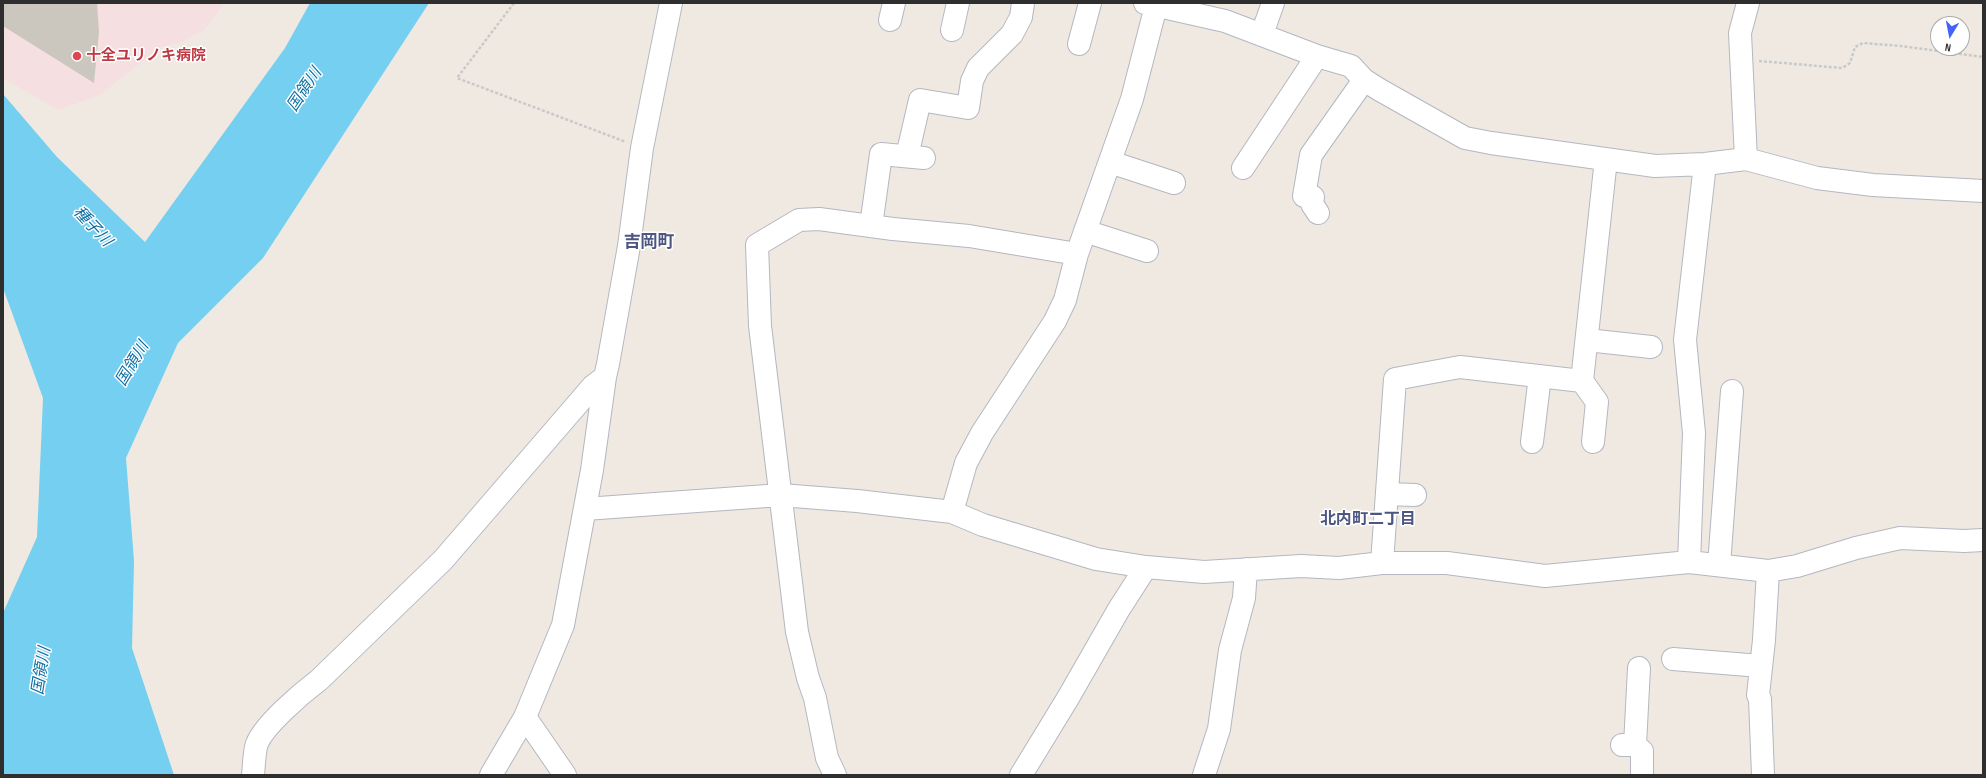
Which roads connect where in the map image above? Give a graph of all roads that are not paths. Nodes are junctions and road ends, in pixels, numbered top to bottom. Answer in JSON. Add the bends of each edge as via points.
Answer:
{"nodes":[{"id":1,"x":671,"y":3,"type":"edge"},
{"id":2,"x":958,"y":3,"type":"edge"},
{"id":3,"x":1023,"y":3,"type":"edge"},
{"id":4,"x":1090,"y":3,"type":"edge"},
{"id":5,"x":1273,"y":3,"type":"edge"},
{"id":6,"x":1748,"y":3,"type":"edge"},
{"id":7,"x":1162,"y":5,"type":"edge"},
{"id":8,"x":952,"y":30,"type":"dead end"},
{"id":9,"x":1262,"y":34,"type":"junction"},
{"id":10,"x":1079,"y":44,"type":"dead end"},
{"id":11,"x":1317,"y":56,"type":"junction"},
{"id":12,"x":1364,"y":80,"type":"junction"},
{"id":13,"x":1606,"y":159,"type":"junction"},
{"id":14,"x":1746,"y":159,"type":"junction"},
{"id":15,"x":1110,"y":162,"type":"junction"},
{"id":16,"x":1705,"y":164,"type":"junction"},
{"id":17,"x":1243,"y":168,"type":"dead end"},
{"id":18,"x":1174,"y":183,"type":"dead end"},
{"id":19,"x":1983,"y":192,"type":"edge"},
{"id":20,"x":1318,"y":213,"type":"dead end"},
{"id":21,"x":871,"y":226,"type":"junction"},
{"id":22,"x":1085,"y":231,"type":"junction"},
{"id":23,"x":1147,"y":251,"type":"dead end"},
{"id":24,"x":1077,"y":254,"type":"junction"},
{"id":25,"x":1586,"y":340,"type":"junction"},
{"id":26,"x":1651,"y":347,"type":"dead end"},
{"id":27,"x":1540,"y":376,"type":"junction"},
{"id":28,"x":604,"y":377,"type":"junction"},
{"id":29,"x":1582,"y":381,"type":"junction"},
{"id":30,"x":1732,"y":391,"type":"dead end"},
{"id":31,"x":1532,"y":442,"type":"dead end"},
{"id":32,"x":1593,"y":442,"type":"dead end"},
{"id":33,"x":1387,"y":494,"type":"junction"},
{"id":34,"x":781,"y":495,"type":"junction"},
{"id":35,"x":1415,"y":495,"type":"dead end"},
{"id":36,"x":585,"y":509,"type":"junction"},
{"id":37,"x":952,"y":512,"type":"junction"},
{"id":38,"x":1983,"y":540,"type":"edge"},
{"id":39,"x":1689,"y":562,"type":"junction"},
{"id":40,"x":1382,"y":563,"type":"junction"},
{"id":41,"x":1719,"y":566,"type":"junction"},
{"id":42,"x":1146,"y":567,"type":"junction"},
{"id":43,"x":1246,"y":569,"type":"junction"},
{"id":44,"x":1768,"y":571,"type":"junction"},
{"id":45,"x":1673,"y":659,"type":"dead end"},
{"id":46,"x":1761,"y":666,"type":"junction"},
{"id":47,"x":1634,"y":677,"type":"dead end"},
{"id":48,"x":525,"y":718,"type":"junction"},
{"id":49,"x":253,"y":775,"type":"edge"},
{"id":50,"x":491,"y":775,"type":"edge"},
{"id":51,"x":566,"y":775,"type":"edge"},
{"id":52,"x":835,"y":775,"type":"edge"},
{"id":53,"x":1021,"y":775,"type":"edge"},
{"id":54,"x":1204,"y":775,"type":"edge"},
{"id":55,"x":1642,"y":775,"type":"edge"},
{"id":56,"x":1762,"y":775,"type":"edge"}],
"edges":[{"from":1,"to":28,"type":"street","via":[[642,148],[629,246]]},
{"from":2,"to":8,"type":"street"},
{"from":3,"to":21,"type":"street","via":[[1021,17],[1012,34],[978,68],[972,81],[968,108],[920,100],[916,157],[881,154]]},
{"from":4,"to":10,"type":"street"},
{"from":5,"to":9,"type":"street"},
{"from":6,"to":14,"type":"street","via":[[1740,33]]},
{"from":7,"to":9,"type":"street","via":[[1225,21]]},
{"from":7,"to":15,"type":"street"},
{"from":9,"to":11,"type":"street"},
{"from":11,"to":12,"type":"street","via":[[1351,66]]},
{"from":11,"to":17,"type":"street"},
{"from":12,"to":13,"type":"street","via":[[1465,138]]},
{"from":12,"to":20,"type":"street","via":[[1311,155],[1304,196],[1313,197],[1312,204]]},
{"from":13,"to":16,"type":"street","via":[[1655,166]]},
{"from":13,"to":25,"type":"street"},
{"from":14,"to":16,"type":"street"},
{"from":14,"to":19,"type":"street","via":[[1817,178],[1873,185]]},
{"from":15,"to":18,"type":"street"},
{"from":15,"to":22,"type":"street"},
{"from":16,"to":39,"type":"street","via":[[1685,340],[1694,433]]},
{"from":21,"to":24,"type":"street","via":[[969,236]]},
{"from":21,"to":34,"type":"street","via":[[819,219],[799,220],[757,245],[760,326]]},
{"from":22,"to":23,"type":"street"},
{"from":22,"to":24,"type":"street"},
{"from":24,"to":37,"type":"street","via":[[1065,300],[1056,321],[982,433],[966,463]]},
{"from":25,"to":26,"type":"street"},
{"from":25,"to":29,"type":"street"},
{"from":27,"to":29,"type":"street"},
{"from":27,"to":31,"type":"street"},
{"from":27,"to":33,"type":"street","via":[[1460,367],[1395,379]]},
{"from":28,"to":36,"type":"street"},
{"from":28,"to":49,"type":"street","via":[[593,386],[443,560],[273,721],[256,747]]},
{"from":29,"to":32,"type":"street","via":[[1597,402]]},
{"from":30,"to":41,"type":"street"},
{"from":33,"to":35,"type":"street"},
{"from":33,"to":40,"type":"street"},
{"from":34,"to":36,"type":"street"},
{"from":34,"to":37,"type":"street"},
{"from":34,"to":52,"type":"street","via":[[797,632],[815,698],[827,758]]},
{"from":36,"to":48,"type":"street","via":[[563,625]]},
{"from":37,"to":42,"type":"street","via":[[983,525],[1096,559]]},
{"from":38,"to":44,"type":"street","via":[[1900,538]]},
{"from":39,"to":40,"type":"street","via":[[1545,576],[1446,562]]},
{"from":39,"to":41,"type":"street"},
{"from":40,"to":43,"type":"street","via":[[1339,568],[1301,566]]},
{"from":41,"to":44,"type":"street"},
{"from":42,"to":43,"type":"street","via":[[1204,572]]},
{"from":42,"to":53,"type":"street","via":[[1119,608]]},
{"from":43,"to":54,"type":"street","via":[[1244,598],[1230,650],[1219,729]]},
{"from":44,"to":46,"type":"street"},
{"from":45,"to":46,"type":"street"},
{"from":46,"to":56,"type":"street","via":[[1758,695]]},
{"from":47,"to":55,"type":"street","via":[[1628,745],[1642,751]]},
{"from":48,"to":50,"type":"street"},
{"from":48,"to":51,"type":"street"}]}
